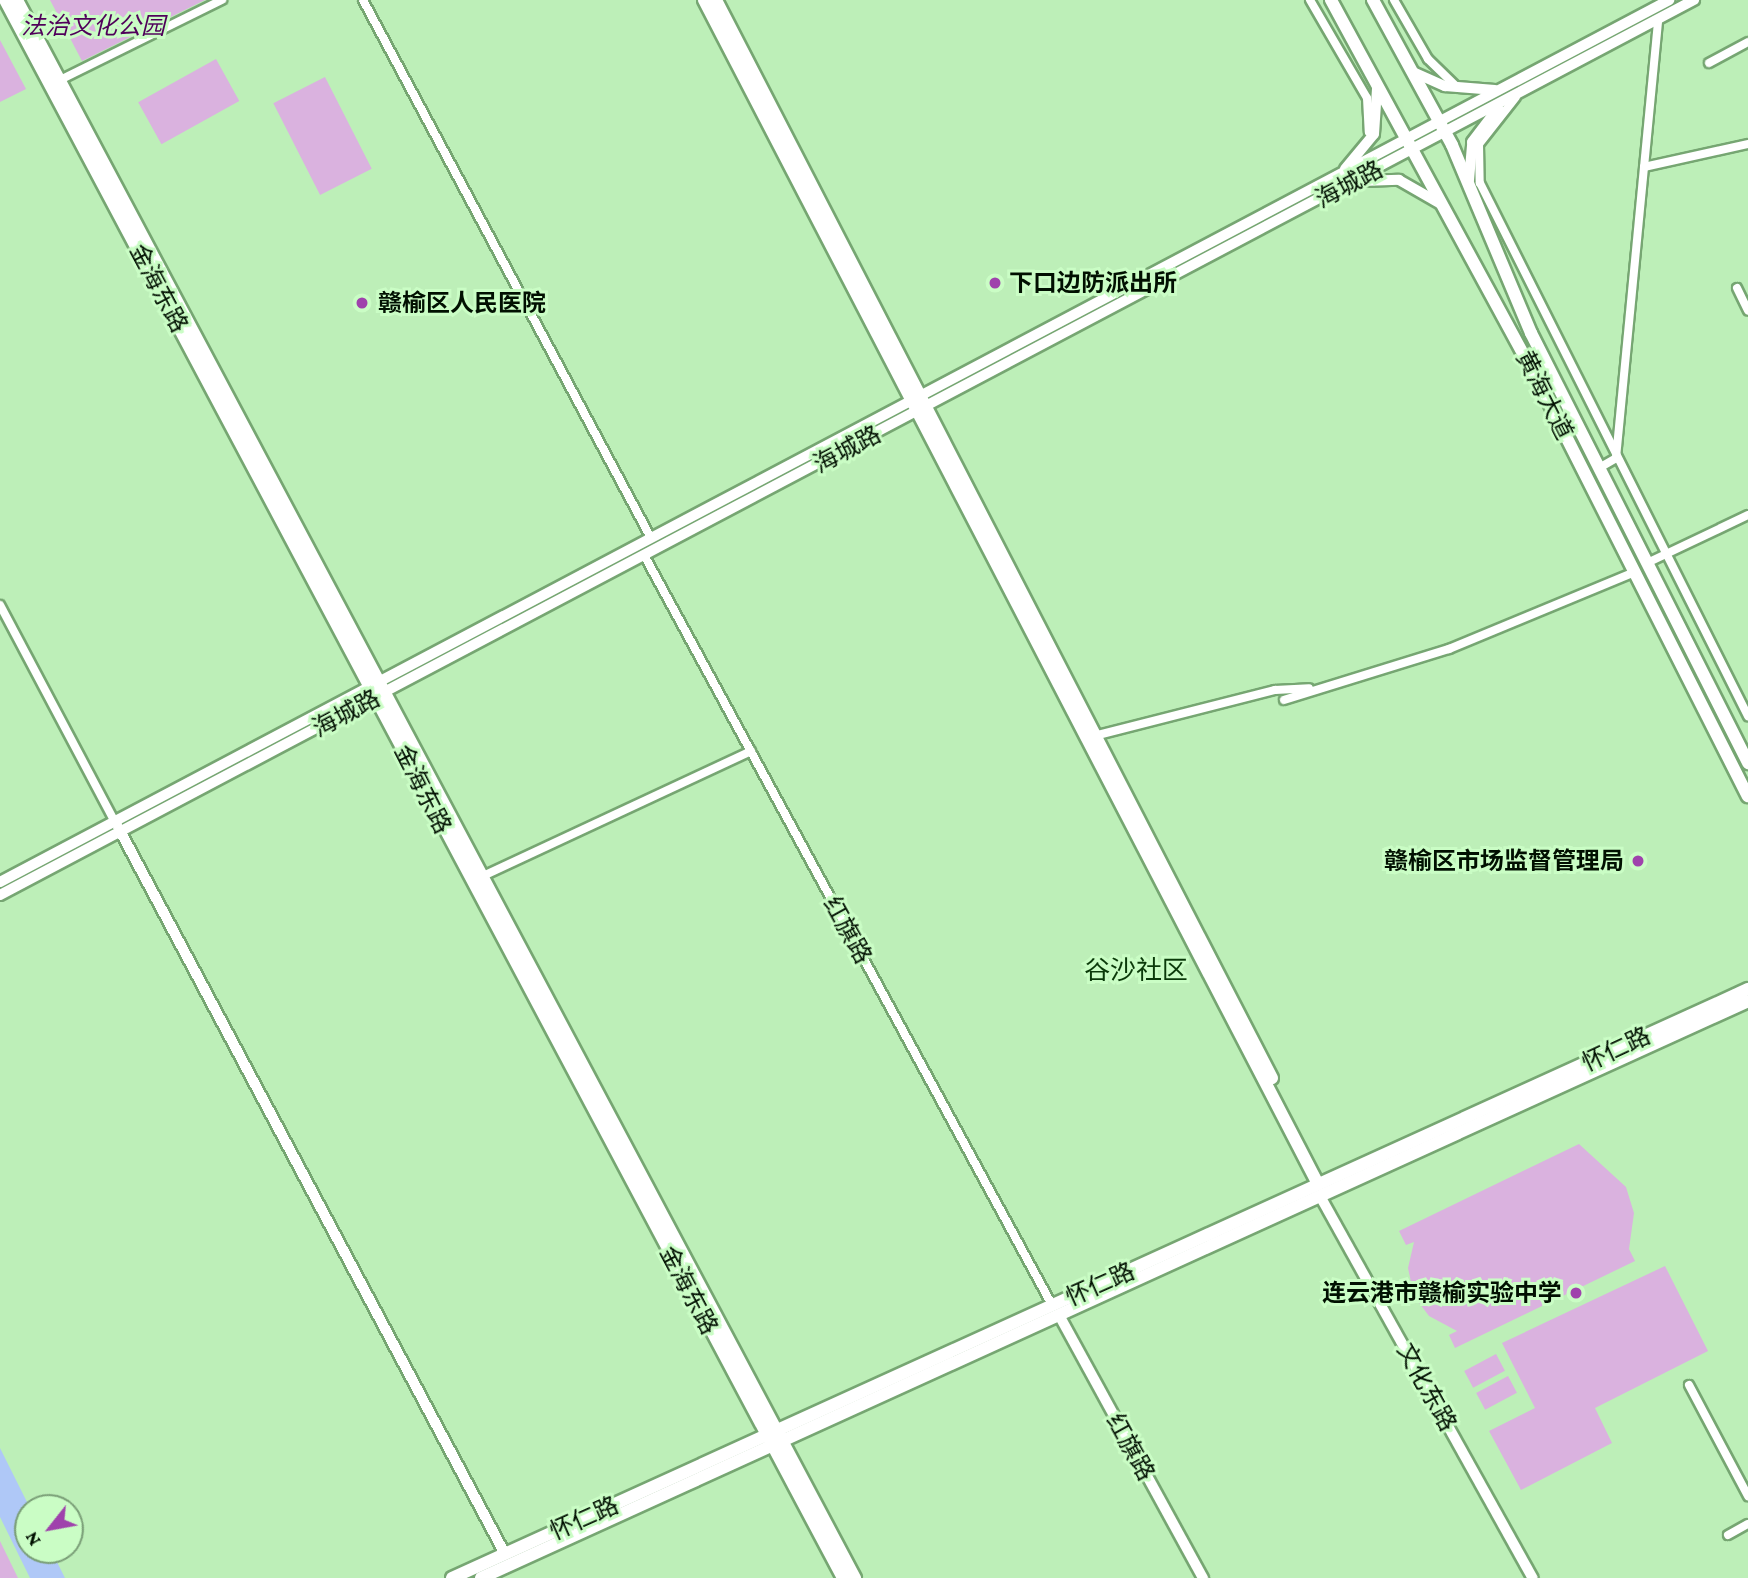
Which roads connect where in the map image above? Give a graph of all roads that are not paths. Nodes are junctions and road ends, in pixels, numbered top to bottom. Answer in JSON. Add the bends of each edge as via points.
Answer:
{"nodes":[{"id":1,"x":5,"y":0,"type":"edge"},
{"id":2,"x":17,"y":0,"type":"edge"},
{"id":3,"x":222,"y":0,"type":"edge"},
{"id":4,"x":363,"y":0,"type":"edge"},
{"id":5,"x":704,"y":0,"type":"edge"},
{"id":6,"x":716,"y":0,"type":"edge"},
{"id":7,"x":1310,"y":0,"type":"edge"},
{"id":8,"x":1331,"y":0,"type":"edge"},
{"id":9,"x":1373,"y":0,"type":"edge"},
{"id":10,"x":1394,"y":0,"type":"edge"},
{"id":11,"x":1669,"y":0,"type":"edge"},
{"id":12,"x":1694,"y":0,"type":"edge"},
{"id":13,"x":1658,"y":19,"type":"junction"},
{"id":14,"x":26,"y":28,"type":"junction"},
{"id":15,"x":1748,"y":42,"type":"edge"},
{"id":16,"x":1709,"y":63,"type":"dead end"},
{"id":17,"x":1413,"y":72,"type":"junction"},
{"id":18,"x":1374,"y":76,"type":"junction"},
{"id":19,"x":60,"y":80,"type":"junction"},
{"id":20,"x":1459,"y":89,"type":"junction"},
{"id":21,"x":1519,"y":93,"type":"junction"},
{"id":22,"x":1503,"y":95,"type":"junction"},
{"id":23,"x":1442,"y":127,"type":"junction"},
{"id":24,"x":1369,"y":143,"type":"junction"},
{"id":25,"x":1410,"y":144,"type":"junction"},
{"id":26,"x":1748,"y":144,"type":"edge"},
{"id":27,"x":1644,"y":167,"type":"junction"},
{"id":28,"x":1335,"y":178,"type":"junction"},
{"id":29,"x":1348,"y":184,"type":"junction"},
{"id":30,"x":1470,"y":186,"type":"junction"},
{"id":31,"x":1441,"y":204,"type":"junction"},
{"id":32,"x":1737,"y":288,"type":"dead end"},
{"id":33,"x":1748,"y":311,"type":"edge"},
{"id":34,"x":918,"y":405,"type":"junction"},
{"id":35,"x":1616,"y":457,"type":"junction"},
{"id":36,"x":1599,"y":468,"type":"junction"},
{"id":37,"x":1748,"y":515,"type":"edge"},
{"id":38,"x":651,"y":538,"type":"junction"},
{"id":39,"x":645,"y":555,"type":"junction"},
{"id":40,"x":1666,"y":555,"type":"junction"},
{"id":41,"x":1647,"y":563,"type":"junction"},
{"id":42,"x":1635,"y":572,"type":"junction"},
{"id":43,"x":0,"y":605,"type":"edge"},
{"id":44,"x":1318,"y":687,"type":"junction"},
{"id":45,"x":378,"y":689,"type":"junction"},
{"id":46,"x":1284,"y":700,"type":"dead end"},
{"id":47,"x":1748,"y":716,"type":"edge"},
{"id":48,"x":1094,"y":736,"type":"junction"},
{"id":49,"x":751,"y":751,"type":"junction"},
{"id":50,"x":1748,"y":763,"type":"edge"},
{"id":51,"x":1748,"y":796,"type":"edge"},
{"id":52,"x":118,"y":827,"type":"junction"},
{"id":53,"x":481,"y":877,"type":"junction"},
{"id":54,"x":0,"y":883,"type":"edge"},
{"id":55,"x":0,"y":895,"type":"edge"},
{"id":56,"x":1748,"y":989,"type":"edge"},
{"id":57,"x":1748,"y":1001,"type":"edge"},
{"id":58,"x":1321,"y":1187,"type":"junction"},
{"id":59,"x":1055,"y":1310,"type":"junction"},
{"id":60,"x":1689,"y":1384,"type":"dead end"},
{"id":61,"x":774,"y":1438,"type":"junction"},
{"id":62,"x":1748,"y":1496,"type":"edge"},
{"id":63,"x":1748,"y":1524,"type":"edge"},
{"id":64,"x":1728,"y":1535,"type":"dead end"},
{"id":65,"x":505,"y":1554,"type":"junction"},
{"id":66,"x":452,"y":1578,"type":"edge"},
{"id":67,"x":481,"y":1578,"type":"edge"},
{"id":68,"x":843,"y":1578,"type":"edge"},
{"id":69,"x":855,"y":1578,"type":"edge"},
{"id":70,"x":1203,"y":1578,"type":"edge"},
{"id":71,"x":1533,"y":1578,"type":"edge"}],
"edges":[{"from":1,"to":14,"type":"main road","name":"金海东路"},
{"from":2,"to":14,"type":"main road","name":"金海东路"},
{"from":3,"to":19,"type":"street"},
{"from":4,"to":38,"type":"street"},
{"from":5,"to":34,"type":"main road"},
{"from":6,"to":34,"type":"main road"},
{"from":7,"to":24,"type":"street","via":[[1367,98]]},
{"from":8,"to":18,"type":"main road","name":"黄海大道"},
{"from":9,"to":17,"type":"main road","name":"黄海大道"},
{"from":10,"to":20,"type":"street","via":[[1428,59]]},
{"from":11,"to":22,"type":"street","name":"海城路"},
{"from":12,"to":13,"type":"street","name":"海城路"},
{"from":13,"to":21,"type":"street","name":"海城路"},
{"from":13,"to":27,"type":"street"},
{"from":14,"to":19,"type":"main road","name":"金海东路"},
{"from":14,"to":45,"type":"main road","name":"金海东路"},
{"from":15,"to":16,"type":"street"},
{"from":17,"to":20,"type":"street"},
{"from":17,"to":23,"type":"main road","name":"黄海大道"},
{"from":18,"to":24,"type":"street","via":[[1379,121]]},
{"from":18,"to":25,"type":"main road","name":"黄海大道"},
{"from":19,"to":45,"type":"main road","name":"金海东路"},
{"from":20,"to":22,"type":"street"},
{"from":21,"to":22,"type":"street","name":"海城路"},
{"from":21,"to":35,"type":"street","via":[[1479,144],[1480,183]]},
{"from":22,"to":23,"type":"street","name":"海城路"},
{"from":22,"to":30,"type":"street","via":[[1472,142]]},
{"from":23,"to":25,"type":"street","name":"海城路"},
{"from":23,"to":30,"type":"main road","name":"黄海大道"},
{"from":24,"to":28,"type":"street"},
{"from":25,"to":28,"type":"street","name":"海城路"},
{"from":25,"to":29,"type":"street","name":"海城路"},
{"from":25,"to":31,"type":"main road","name":"黄海大道"},
{"from":26,"to":27,"type":"street"},
{"from":27,"to":35,"type":"street"},
{"from":28,"to":34,"type":"street","name":"海城路"},
{"from":29,"to":31,"type":"street","via":[[1392,179]]},
{"from":29,"to":34,"type":"street","name":"海城路"},
{"from":30,"to":36,"type":"main road","name":"黄海大道","via":[[1531,333]]},
{"from":31,"to":42,"type":"main road","name":"黄海大道"},
{"from":32,"to":33,"type":"street"},
{"from":34,"to":38,"type":"street","name":"海城路"},
{"from":34,"to":39,"type":"street","name":"海城路"},
{"from":34,"to":48,"type":"main road"},
{"from":34,"to":58,"type":"main road"},
{"from":35,"to":36,"type":"street"},
{"from":35,"to":40,"type":"street"},
{"from":36,"to":41,"type":"main road","name":"黄海大道"},
{"from":37,"to":40,"type":"street"},
{"from":38,"to":45,"type":"street","name":"海城路"},
{"from":39,"to":45,"type":"street","name":"海城路"},
{"from":39,"to":49,"type":"street","name":"红旗路"},
{"from":40,"to":41,"type":"street"},
{"from":40,"to":47,"type":"street"},
{"from":41,"to":50,"type":"main road","name":"黄海大道"},
{"from":42,"to":44,"type":"street","via":[[1462,644]]},
{"from":42,"to":51,"type":"main road","name":"黄海大道"},
{"from":43,"to":52,"type":"street"},
{"from":44,"to":46,"type":"street"},
{"from":44,"to":48,"type":"street","via":[[1275,690]]},
{"from":45,"to":52,"type":"street","name":"海城路"},
{"from":45,"to":53,"type":"main road","name":"金海东路"},
{"from":45,"to":61,"type":"main road","name":"金海东路"},
{"from":48,"to":58,"type":"main road"},
{"from":49,"to":53,"type":"street"},
{"from":49,"to":59,"type":"street","name":"红旗路"},
{"from":52,"to":54,"type":"street","name":"海城路"},
{"from":52,"to":55,"type":"street","name":"海城路"},
{"from":52,"to":65,"type":"street"},
{"from":53,"to":61,"type":"main road","name":"金海东路"},
{"from":56,"to":58,"type":"main road","name":"怀仁路"},
{"from":57,"to":58,"type":"main road","name":"怀仁路"},
{"from":58,"to":59,"type":"main road","name":"怀仁路"},
{"from":58,"to":71,"type":"street","name":"文化东路"},
{"from":59,"to":61,"type":"main road","name":"怀仁路"},
{"from":59,"to":70,"type":"street","name":"红旗路"},
{"from":60,"to":62,"type":"street"},
{"from":61,"to":65,"type":"main road","name":"怀仁路"},
{"from":61,"to":67,"type":"main road","name":"怀仁路"},
{"from":61,"to":68,"type":"main road","name":"金海东路"},
{"from":61,"to":69,"type":"main road","name":"金海东路"},
{"from":63,"to":64,"type":"street"},
{"from":65,"to":66,"type":"main road","name":"怀仁路"}]}
